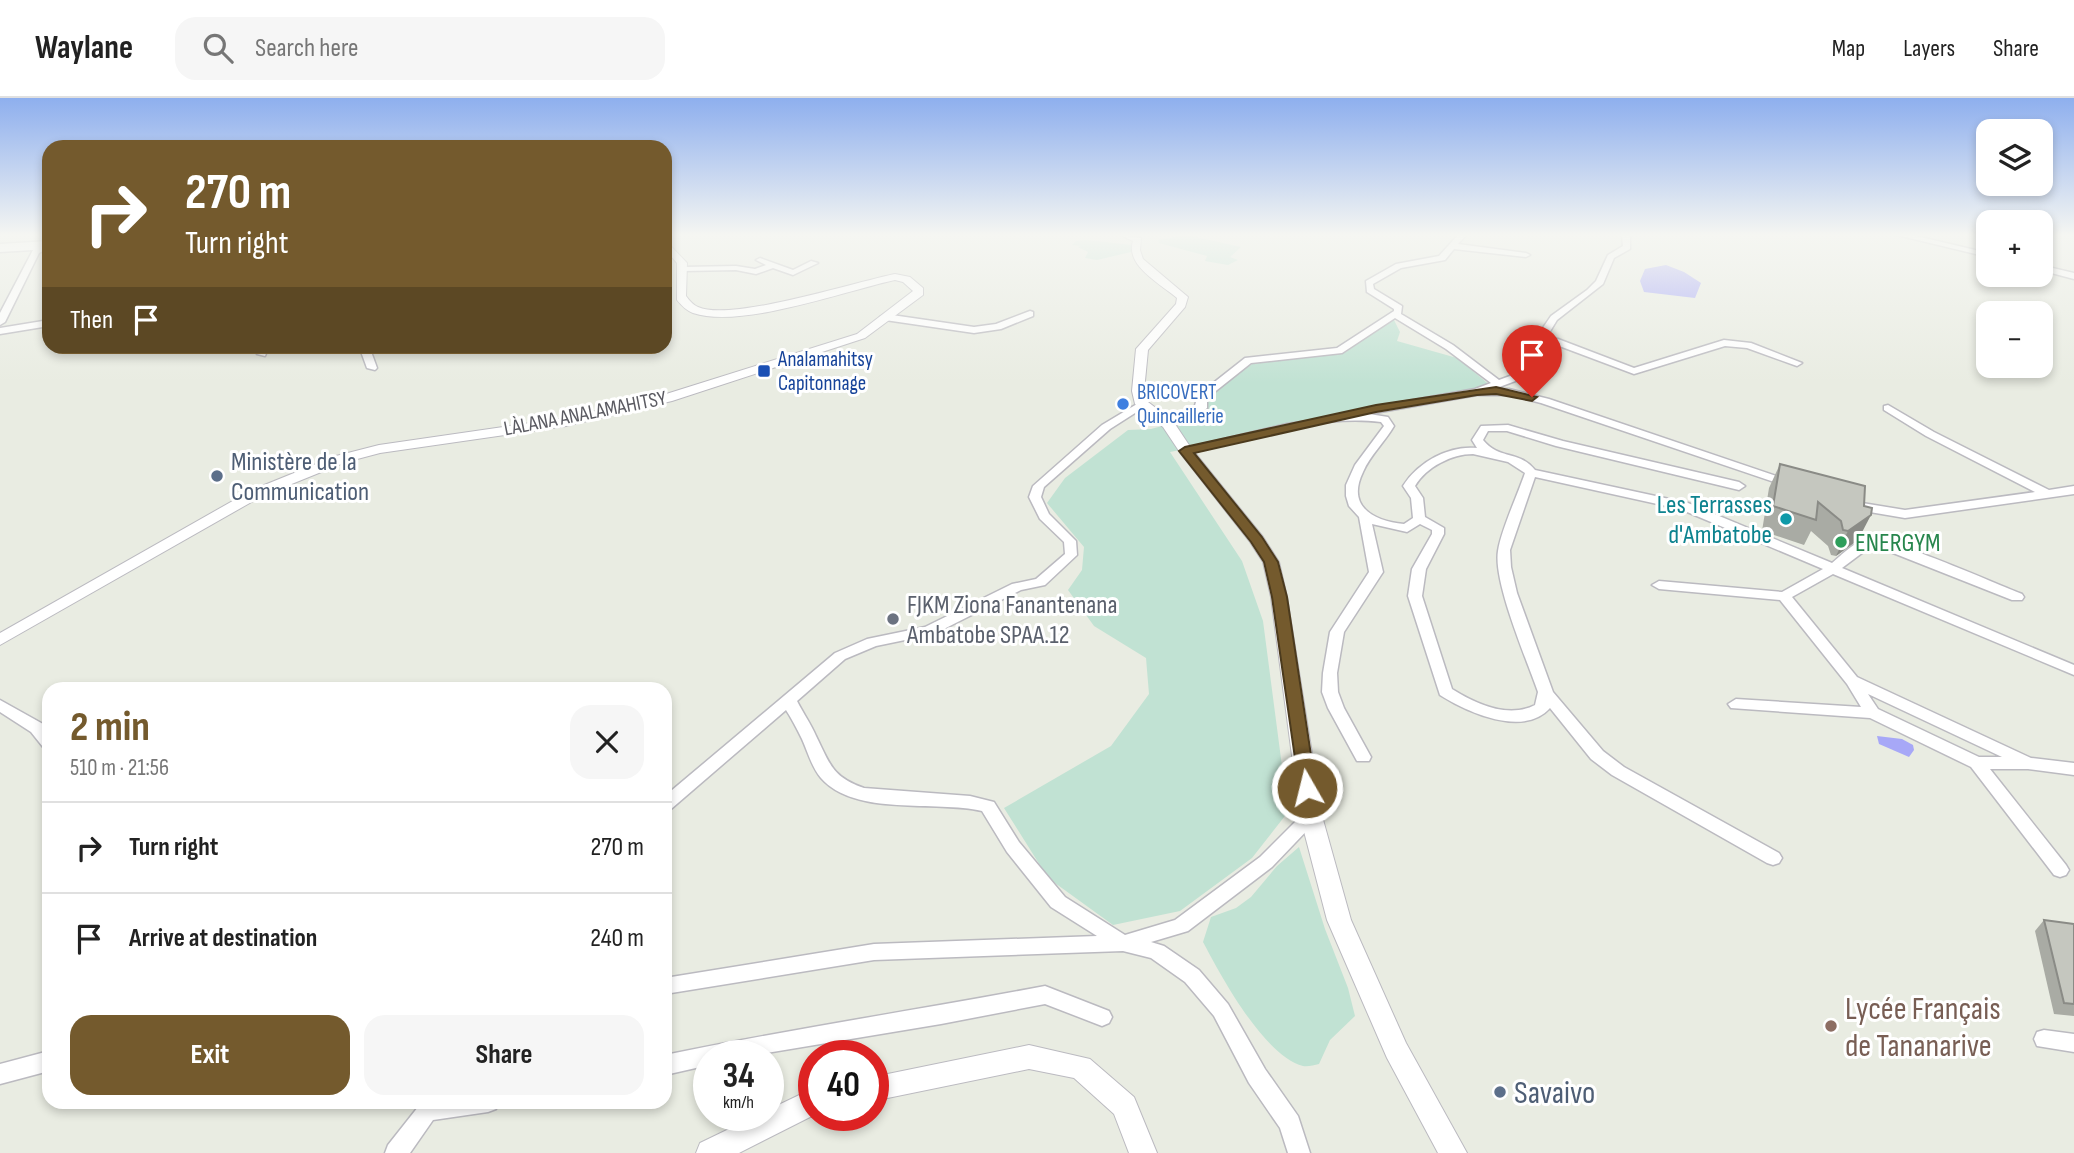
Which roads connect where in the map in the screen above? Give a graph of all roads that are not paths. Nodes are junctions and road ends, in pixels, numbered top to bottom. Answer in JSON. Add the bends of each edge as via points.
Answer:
{"nodes":[{"id":1,"x":19,"y":284,"type":"edge"},
{"id":2,"x":682,"y":284,"type":"edge"},
{"id":3,"x":863,"y":284,"type":"edge"},
{"id":4,"x":914,"y":284,"type":"edge"},
{"id":5,"x":1167,"y":284,"type":"edge"},
{"id":6,"x":1369,"y":284,"type":"edge"},
{"id":7,"x":1597,"y":284,"type":"edge"},
{"id":8,"x":1030,"y":314,"type":"dead end"},
{"id":9,"x":1395,"y":315,"type":"junction"},
{"id":10,"x":885,"y":317,"type":"junction"},
{"id":11,"x":0,"y":322,"type":"edge"},
{"id":12,"x":42,"y":324,"type":"edge"},
{"id":13,"x":0,"y":331,"type":"edge"},
{"id":14,"x":1540,"y":341,"type":"junction"},
{"id":15,"x":367,"y":354,"type":"edge"},
{"id":16,"x":1797,"y":363,"type":"dead end"},
{"id":17,"x":372,"y":369,"type":"dead end"},
{"id":18,"x":1499,"y":385,"type":"junction"},
{"id":19,"x":1477,"y":392,"type":"junction"},
{"id":20,"x":1142,"y":404,"type":"junction"},
{"id":21,"x":1888,"y":408,"type":"dead end"},
{"id":22,"x":1322,"y":421,"type":"junction"},
{"id":23,"x":1168,"y":424,"type":"junction"},
{"id":24,"x":1485,"y":450,"type":"junction"},
{"id":25,"x":1185,"y":451,"type":"junction"},
{"id":26,"x":1531,"y":473,"type":"junction"},
{"id":27,"x":1739,"y":486,"type":"dead end"},
{"id":28,"x":1798,"y":487,"type":"edge"},
{"id":29,"x":2074,"y":490,"type":"edge"},
{"id":30,"x":2046,"y":493,"type":"junction"},
{"id":31,"x":1848,"y":504,"type":"edge"},
{"id":32,"x":1365,"y":518,"type":"junction"},
{"id":33,"x":1419,"y":519,"type":"junction"},
{"id":34,"x":1834,"y":568,"type":"junction"},
{"id":35,"x":1659,"y":585,"type":"dead end"},
{"id":36,"x":1784,"y":596,"type":"junction"},
{"id":37,"x":2017,"y":597,"type":"dead end"},
{"id":38,"x":0,"y":639,"type":"edge"},
{"id":39,"x":2074,"y":670,"type":"edge"},
{"id":40,"x":1852,"y":681,"type":"junction"},
{"id":41,"x":1546,"y":694,"type":"junction"},
{"id":42,"x":789,"y":701,"type":"junction"},
{"id":43,"x":0,"y":705,"type":"edge"},
{"id":44,"x":1736,"y":705,"type":"dead end"},
{"id":45,"x":1873,"y":713,"type":"junction"},
{"id":46,"x":42,"y":734,"type":"edge"},
{"id":47,"x":1363,"y":757,"type":"dead end"},
{"id":48,"x":1977,"y":763,"type":"junction"},
{"id":49,"x":2028,"y":764,"type":"junction"},
{"id":50,"x":2074,"y":769,"type":"edge"},
{"id":51,"x":672,"y":799,"type":"edge"},
{"id":52,"x":1311,"y":816,"type":"junction"},
{"id":53,"x":1773,"y":858,"type":"dead end"},
{"id":54,"x":2060,"y":870,"type":"dead end"},
{"id":55,"x":1123,"y":943,"type":"junction"},
{"id":56,"x":672,"y":985,"type":"edge"},
{"id":57,"x":1102,"y":1017,"type":"dead end"},
{"id":58,"x":2044,"y":1039,"type":"dead end"},
{"id":59,"x":2074,"y":1043,"type":"edge"},
{"id":60,"x":42,"y":1063,"type":"edge"},
{"id":61,"x":672,"y":1063,"type":"edge"},
{"id":62,"x":0,"y":1074,"type":"edge"},
{"id":63,"x":889,"y":1085,"type":"edge"},
{"id":64,"x":441,"y":1109,"type":"edge"},
{"id":65,"x":798,"y":1109,"type":"edge"},
{"id":66,"x":396,"y":1153,"type":"edge"},
{"id":67,"x":710,"y":1153,"type":"edge"},
{"id":68,"x":1143,"y":1153,"type":"edge"},
{"id":69,"x":1299,"y":1153,"type":"edge"},
{"id":70,"x":1453,"y":1153,"type":"edge"}],
"edges":[{"from":1,"to":11,"type":"street"},
{"from":2,"to":3,"type":"street","name":"LÀLANA ANALAMAHITSY","via":[[681,298],[687,307],[726,313]]},
{"from":4,"to":10,"type":"street","name":"LÀLANA ANALAMAHITSY","via":[[918,295]]},
{"from":5,"to":20,"type":"street","via":[[1183,297],[1142,349],[1138,391]]},
{"from":6,"to":9,"type":"street","via":[[1370,290],[1399,308]]},
{"from":7,"to":14,"type":"street","via":[[1553,318]]},
{"from":8,"to":10,"type":"street","via":[[998,327],[974,330]]},
{"from":9,"to":18,"type":"street"},
{"from":9,"to":23,"type":"street","via":[[1339,351],[1248,360],[1202,397],[1197,412]]},
{"from":10,"to":38,"type":"street","name":"LÀLANA ANALAMAHITSY","via":[[861,336],[618,411],[341,459],[257,493]]},
{"from":12,"to":13,"type":"street"},
{"from":14,"to":16,"type":"street","via":[[1555,341],[1634,371],[1735,342]]},
{"from":14,"to":18,"type":"street","via":[[1520,372]]},
{"from":15,"to":17,"type":"street"},
{"from":18,"to":19,"type":"street"},
{"from":19,"to":22,"type":"street"},
{"from":19,"to":28,"type":"street","via":[[1509,392],[1545,401]]},
{"from":20,"to":23,"type":"street"},
{"from":20,"to":42,"type":"street","via":[[1106,427],[1039,486],[1035,497],[1044,516],[1070,541],[1071,555],[1055,571],[1041,582],[1017,587],[929,631],[872,642],[840,656]]},
{"from":21,"to":30,"type":"street"},
{"from":22,"to":25,"type":"street"},
{"from":22,"to":32,"type":"street","via":[[1366,415],[1388,422],[1351,486],[1354,503]]},
{"from":23,"to":25,"type":"street"},
{"from":24,"to":26,"type":"street","via":[[1525,466]]},
{"from":24,"to":27,"type":"street","via":[[1476,440],[1485,428],[1508,428]]},
{"from":24,"to":33,"type":"street","via":[[1460,449],[1415,475],[1409,486],[1417,498]]},
{"from":25,"to":52,"type":"street","via":[[1271,562]]},
{"from":26,"to":34,"type":"street","via":[[1684,506]]},
{"from":26,"to":41,"type":"street","via":[[1504,550],[1504,567]]},
{"from":29,"to":30,"type":"street"},
{"from":30,"to":31,"type":"street","via":[[1905,514]]},
{"from":32,"to":33,"type":"street","via":[[1406,528]]},
{"from":32,"to":47,"type":"street","via":[[1376,572],[1342,623],[1330,673],[1336,708]]},
{"from":33,"to":41,"type":"street","via":[[1438,528],[1419,569],[1415,596],[1445,692],[1478,708],[1520,718],[1542,708]]},
{"from":34,"to":36,"type":"street"},
{"from":34,"to":37,"type":"street","via":[[1863,545],[1880,545]]},
{"from":34,"to":39,"type":"street"},
{"from":35,"to":36,"type":"street"},
{"from":36,"to":40,"type":"street"},
{"from":40,"to":45,"type":"street"},
{"from":40,"to":49,"type":"street"},
{"from":41,"to":53,"type":"street","via":[[1597,755],[1618,771]]},
{"from":42,"to":51,"type":"street"},
{"from":42,"to":55,"type":"street","via":[[831,779],[855,792],[988,806],[1013,847],[1058,902]]},
{"from":43,"to":46,"type":"street"},
{"from":44,"to":45,"type":"street"},
{"from":45,"to":48,"type":"street"},
{"from":48,"to":49,"type":"street"},
{"from":48,"to":54,"type":"street"},
{"from":49,"to":50,"type":"street"},
{"from":52,"to":55,"type":"street","via":[[1266,862],[1181,926]]},
{"from":52,"to":70,"type":"street","via":[[1339,920],[1396,1050]]},
{"from":55,"to":56,"type":"street","via":[[874,952]]},
{"from":55,"to":69,"type":"street","via":[[1157,952],[1192,976],[1222,1010],[1257,1076],[1290,1123]]},
{"from":57,"to":61,"type":"street","via":[[1045,995]]},
{"from":58,"to":59,"type":"street"},
{"from":60,"to":62,"type":"street"},
{"from":63,"to":68,"type":"street","via":[[1029,1058],[1081,1068],[1124,1106]]},
{"from":64,"to":66,"type":"street","via":[[427,1111]]},
{"from":65,"to":67,"type":"street"}]}
